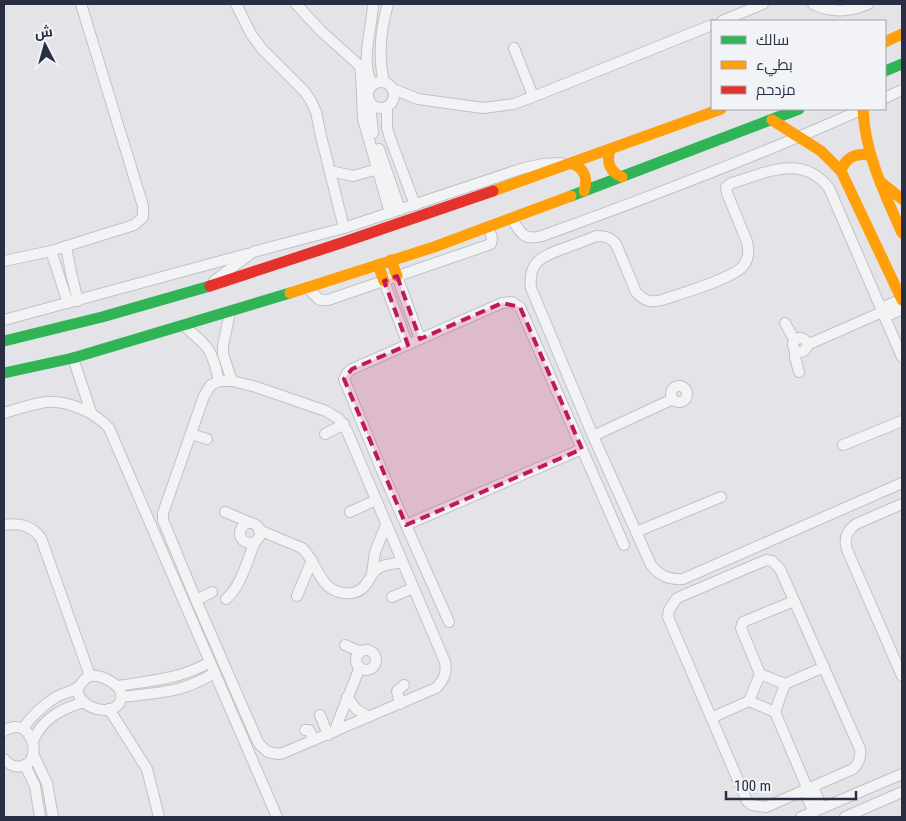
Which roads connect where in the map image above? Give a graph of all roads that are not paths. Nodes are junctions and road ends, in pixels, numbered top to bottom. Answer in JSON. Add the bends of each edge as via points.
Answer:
{"nodes":[{"id":1,"x":81,"y":4,"type":"edge"},
{"id":2,"x":236,"y":4,"type":"edge"},
{"id":3,"x":296,"y":4,"type":"edge"},
{"id":4,"x":373,"y":4,"type":"edge"},
{"id":5,"x":388,"y":4,"type":"edge"},
{"id":6,"x":742,"y":4,"type":"edge"},
{"id":7,"x":763,"y":4,"type":"edge"},
{"id":8,"x":813,"y":4,"type":"edge"},
{"id":9,"x":868,"y":4,"type":"edge"},
{"id":10,"x":723,"y":20,"type":"edge"},
{"id":11,"x":724,"y":20,"type":"edge"},
{"id":12,"x":711,"y":25,"type":"edge"},
{"id":13,"x":902,"y":34,"type":"edge"},
{"id":14,"x":886,"y":42,"type":"edge"},
{"id":15,"x":514,"y":48,"type":"dead end"},
{"id":16,"x":902,"y":64,"type":"edge"},
{"id":17,"x":886,"y":71,"type":"edge"},
{"id":18,"x":384,"y":82,"type":"junction"},
{"id":19,"x":372,"y":84,"type":"junction"},
{"id":20,"x":393,"y":89,"type":"junction"},
{"id":21,"x":902,"y":90,"type":"edge"},
{"id":22,"x":533,"y":96,"type":"junction"},
{"id":23,"x":886,"y":98,"type":"edge"},
{"id":24,"x":418,"y":99,"type":"junction"},
{"id":25,"x":370,"y":104,"type":"junction"},
{"id":26,"x":389,"y":106,"type":"junction"},
{"id":27,"x":718,"y":110,"type":"edge"},
{"id":28,"x":797,"y":110,"type":"edge"},
{"id":29,"x":861,"y":110,"type":"edge"},
{"id":30,"x":863,"y":110,"type":"edge"},
{"id":31,"x":772,"y":120,"type":"junction"},
{"id":32,"x":798,"y":137,"type":"junction"},
{"id":33,"x":610,"y":150,"type":"junction"},
{"id":34,"x":869,"y":155,"type":"junction"},
{"id":35,"x":572,"y":164,"type":"junction"},
{"id":36,"x":378,"y":170,"type":"junction"},
{"id":37,"x":330,"y":171,"type":"junction"},
{"id":38,"x":841,"y":171,"type":"junction"},
{"id":39,"x":622,"y":177,"type":"junction"},
{"id":40,"x":879,"y":181,"type":"junction"},
{"id":41,"x":584,"y":191,"type":"junction"},
{"id":42,"x":410,"y":194,"type":"junction"},
{"id":43,"x":396,"y":198,"type":"junction"},
{"id":44,"x":902,"y":199,"type":"edge"},
{"id":45,"x":414,"y":205,"type":"junction"},
{"id":46,"x":400,"y":210,"type":"junction"},
{"id":47,"x":390,"y":213,"type":"junction"},
{"id":48,"x":512,"y":219,"type":"junction"},
{"id":49,"x":489,"y":227,"type":"junction"},
{"id":50,"x":344,"y":228,"type":"junction"},
{"id":51,"x":902,"y":233,"type":"edge"},
{"id":52,"x":66,"y":246,"type":"junction"},
{"id":53,"x":51,"y":250,"type":"junction"},
{"id":54,"x":253,"y":252,"type":"junction"},
{"id":55,"x":391,"y":260,"type":"junction"},
{"id":56,"x":4,"y":262,"type":"edge"},
{"id":57,"x":378,"y":265,"type":"junction"},
{"id":58,"x":397,"y":276,"type":"junction"},
{"id":59,"x":384,"y":281,"type":"junction"},
{"id":60,"x":206,"y":286,"type":"junction"},
{"id":61,"x":307,"y":288,"type":"junction"},
{"id":62,"x":902,"y":299,"type":"edge"},
{"id":63,"x":73,"y":302,"type":"junction"},
{"id":64,"x":902,"y":309,"type":"edge"},
{"id":65,"x":230,"y":312,"type":"junction"},
{"id":66,"x":883,"y":312,"type":"junction"},
{"id":67,"x":4,"y":320,"type":"edge"},
{"id":68,"x":785,"y":323,"type":"dead end"},
{"id":69,"x":184,"y":326,"type":"junction"},
{"id":70,"x":420,"y":339,"type":"junction"},
{"id":71,"x":4,"y":341,"type":"edge"},
{"id":72,"x":408,"y":344,"type":"junction"},
{"id":73,"x":795,"y":346,"type":"junction"},
{"id":74,"x":902,"y":357,"type":"edge"},
{"id":75,"x":73,"y":358,"type":"junction"},
{"id":76,"x":800,"y":372,"type":"dead end"},
{"id":77,"x":4,"y":373,"type":"edge"},
{"id":78,"x":219,"y":381,"type":"junction"},
{"id":79,"x":232,"y":381,"type":"junction"},
{"id":80,"x":673,"y":399,"type":"dead end"},
{"id":81,"x":91,"y":412,"type":"junction"},
{"id":82,"x":4,"y":413,"type":"edge"},
{"id":83,"x":902,"y":421,"type":"edge"},
{"id":84,"x":344,"y":424,"type":"junction"},
{"id":85,"x":190,"y":434,"type":"junction"},
{"id":86,"x":326,"y":434,"type":"dead end"},
{"id":87,"x":593,"y":436,"type":"junction"},
{"id":88,"x":207,"y":440,"type":"dead end"},
{"id":89,"x":842,"y":445,"type":"dead end"},
{"id":90,"x":582,"y":449,"type":"junction"},
{"id":91,"x":902,"y":483,"type":"edge"},
{"id":92,"x":721,"y":498,"type":"dead end"},
{"id":93,"x":376,"y":500,"type":"junction"},
{"id":94,"x":902,"y":504,"type":"edge"},
{"id":95,"x":225,"y":512,"type":"dead end"},
{"id":96,"x":350,"y":512,"type":"dead end"},
{"id":97,"x":386,"y":524,"type":"junction"},
{"id":98,"x":4,"y":525,"type":"edge"},
{"id":99,"x":406,"y":525,"type":"junction"},
{"id":100,"x":255,"y":526,"type":"junction"},
{"id":101,"x":636,"y":532,"type":"junction"},
{"id":102,"x":255,"y":542,"type":"junction"},
{"id":103,"x":624,"y":545,"type":"dead end"},
{"id":104,"x":312,"y":560,"type":"junction"},
{"id":105,"x":402,"y":562,"type":"junction"},
{"id":106,"x":372,"y":574,"type":"junction"},
{"id":107,"x":413,"y":588,"type":"junction"},
{"id":108,"x":212,"y":592,"type":"dead end"},
{"id":109,"x":297,"y":596,"type":"dead end"},
{"id":110,"x":392,"y":597,"type":"dead end"},
{"id":111,"x":226,"y":598,"type":"dead end"},
{"id":112,"x":196,"y":600,"type":"junction"},
{"id":113,"x":794,"y":601,"type":"junction"},
{"id":114,"x":449,"y":622,"type":"dead end"},
{"id":115,"x":345,"y":645,"type":"dead end"},
{"id":116,"x":361,"y":652,"type":"junction"},
{"id":117,"x":210,"y":662,"type":"junction"},
{"id":118,"x":360,"y":667,"type":"junction"},
{"id":119,"x":824,"y":667,"type":"junction"},
{"id":120,"x":214,"y":673,"type":"junction"},
{"id":121,"x":760,"y":674,"type":"junction"},
{"id":122,"x":90,"y":676,"type":"junction"},
{"id":123,"x":902,"y":676,"type":"edge"},
{"id":124,"x":785,"y":684,"type":"junction"},
{"id":125,"x":404,"y":685,"type":"dead end"},
{"id":126,"x":117,"y":686,"type":"junction"},
{"id":127,"x":78,"y":687,"type":"junction"},
{"id":128,"x":121,"y":697,"type":"junction"},
{"id":129,"x":347,"y":698,"type":"junction"},
{"id":130,"x":749,"y":701,"type":"junction"},
{"id":131,"x":84,"y":702,"type":"junction"},
{"id":132,"x":400,"y":704,"type":"junction"},
{"id":133,"x":109,"y":710,"type":"junction"},
{"id":134,"x":775,"y":712,"type":"junction"},
{"id":135,"x":320,"y":715,"type":"dead end"},
{"id":136,"x":369,"y":717,"type":"junction"},
{"id":137,"x":711,"y":718,"type":"junction"},
{"id":138,"x":5,"y":728,"type":"edge"},
{"id":139,"x":23,"y":728,"type":"junction"},
{"id":140,"x":305,"y":730,"type":"dead end"},
{"id":141,"x":331,"y":733,"type":"junction"},
{"id":142,"x":314,"y":740,"type":"junction"},
{"id":143,"x":33,"y":741,"type":"junction"},
{"id":144,"x":33,"y":754,"type":"junction"},
{"id":145,"x":6,"y":765,"type":"edge"},
{"id":146,"x":25,"y":765,"type":"junction"},
{"id":147,"x":902,"y":774,"type":"edge"},
{"id":148,"x":808,"y":789,"type":"junction"},
{"id":149,"x":902,"y":792,"type":"edge"},
{"id":150,"x":818,"y":810,"type":"junction"},
{"id":151,"x":40,"y":817,"type":"edge"},
{"id":152,"x":53,"y":817,"type":"edge"},
{"id":153,"x":159,"y":817,"type":"edge"},
{"id":154,"x":277,"y":817,"type":"edge"},
{"id":155,"x":801,"y":817,"type":"edge"},
{"id":156,"x":845,"y":817,"type":"edge"}],
"edges":[{"from":1,"to":52,"type":"street","via":[[144,212],[134,225]]},
{"from":2,"to":37,"type":"street","via":[[262,49],[311,101]]},
{"from":3,"to":36,"type":"street","via":[[359,65],[364,119]]},
{"from":4,"to":19,"type":"street","via":[[367,59]]},
{"from":5,"to":18,"type":"street","via":[[381,58]]},
{"from":6,"to":10,"type":"street"},
{"from":7,"to":11,"type":"street"},
{"from":8,"to":9,"type":"street","via":[[833,10]]},
{"from":12,"to":22,"type":"street"},
{"from":13,"to":14,"type":"street"},
{"from":15,"to":22,"type":"street"},
{"from":16,"to":17,"type":"street"},
{"from":18,"to":19,"type":"street"},
{"from":18,"to":20,"type":"street"},
{"from":19,"to":25,"type":"street","via":[[367,94]]},
{"from":20,"to":24,"type":"street"},
{"from":20,"to":26,"type":"street"},
{"from":21,"to":23,"type":"street"},
{"from":22,"to":24,"type":"street","via":[[514,104],[483,108]]},
{"from":24,"to":26,"type":"street"},
{"from":25,"to":26,"type":"street","via":[[380,108]]},
{"from":25,"to":43,"type":"street","via":[[374,135]]},
{"from":26,"to":42,"type":"street","via":[[387,127]]},
{"from":27,"to":33,"type":"street"},
{"from":28,"to":31,"type":"street"},
{"from":29,"to":32,"type":"street"},
{"from":30,"to":34,"type":"street"},
{"from":31,"to":32,"type":"street"},
{"from":31,"to":39,"type":"street"},
{"from":32,"to":38,"type":"street","via":[[821,151]]},
{"from":32,"to":48,"type":"street","via":[[542,236],[527,238]]},
{"from":33,"to":35,"type":"street"},
{"from":33,"to":39,"type":"street","via":[[609,166]]},
{"from":34,"to":38,"type":"street","via":[[851,156]]},
{"from":34,"to":40,"type":"street"},
{"from":35,"to":41,"type":"street","via":[[585,175]]},
{"from":35,"to":45,"type":"street","via":[[553,163],[524,168]]},
{"from":35,"to":60,"type":"street"},
{"from":36,"to":37,"type":"street","via":[[353,176]]},
{"from":36,"to":47,"type":"street"},
{"from":37,"to":50,"type":"street"},
{"from":38,"to":62,"type":"street"},
{"from":39,"to":41,"type":"street"},
{"from":40,"to":44,"type":"street"},
{"from":40,"to":51,"type":"street"},
{"from":41,"to":48,"type":"street"},
{"from":42,"to":43,"type":"street"},
{"from":42,"to":45,"type":"street"},
{"from":43,"to":46,"type":"street"},
{"from":45,"to":46,"type":"street"},
{"from":46,"to":47,"type":"street"},
{"from":47,"to":50,"type":"street"},
{"from":48,"to":49,"type":"street"},
{"from":49,"to":55,"type":"street"},
{"from":49,"to":58,"type":"street","via":[[491,244]]},
{"from":50,"to":54,"type":"street"},
{"from":52,"to":53,"type":"street"},
{"from":52,"to":63,"type":"street"},
{"from":53,"to":56,"type":"street"},
{"from":53,"to":63,"type":"street"},
{"from":54,"to":60,"type":"street"},
{"from":54,"to":63,"type":"street"},
{"from":55,"to":57,"type":"street"},
{"from":55,"to":58,"type":"street"},
{"from":57,"to":59,"type":"street"},
{"from":57,"to":61,"type":"street"},
{"from":58,"to":59,"type":"street"},
{"from":58,"to":70,"type":"street"},
{"from":59,"to":61,"type":"street","via":[[323,300]]},
{"from":59,"to":72,"type":"street"},
{"from":60,"to":71,"type":"street"},
{"from":61,"to":65,"type":"street"},
{"from":62,"to":66,"type":"street"},
{"from":63,"to":67,"type":"street"},
{"from":64,"to":66,"type":"street"},
{"from":65,"to":69,"type":"street"},
{"from":65,"to":79,"type":"street","via":[[223,354]]},
{"from":66,"to":73,"type":"street","via":[[808,345],[802,352]]},
{"from":66,"to":74,"type":"street"},
{"from":66,"to":87,"type":"street","via":[[828,188],[816,175],[800,168],[783,168],[729,184],[726,190],[747,242],[748,257],[744,264],[733,273],[662,300],[648,301],[636,292],[611,238],[596,236],[542,257],[533,268],[530,288]]},
{"from":68,"to":73,"type":"street"},
{"from":69,"to":75,"type":"street"},
{"from":69,"to":78,"type":"street","via":[[210,350]]},
{"from":70,"to":72,"type":"street"},
{"from":70,"to":90,"type":"street","via":[[502,303],[516,304]]},
{"from":72,"to":99,"type":"street","via":[[352,369],[344,379]]},
{"from":73,"to":76,"type":"street","via":[[794,357]]},
{"from":75,"to":77,"type":"street"},
{"from":75,"to":81,"type":"street"},
{"from":78,"to":79,"type":"street"},
{"from":78,"to":85,"type":"street","via":[[206,392]]},
{"from":79,"to":84,"type":"street","via":[[326,411]]},
{"from":80,"to":87,"type":"street"},
{"from":81,"to":82,"type":"street","via":[[44,402]]},
{"from":81,"to":117,"type":"street","via":[[109,428]]},
{"from":83,"to":89,"type":"street"},
{"from":84,"to":86,"type":"street"},
{"from":84,"to":93,"type":"street"},
{"from":85,"to":88,"type":"street"},
{"from":85,"to":112,"type":"street","via":[[162,517]]},
{"from":87,"to":101,"type":"street"},
{"from":90,"to":99,"type":"street"},
{"from":90,"to":103,"type":"street"},
{"from":91,"to":101,"type":"street","via":[[683,578],[668,578],[656,571]]},
{"from":92,"to":101,"type":"street"},
{"from":93,"to":96,"type":"street"},
{"from":93,"to":97,"type":"street"},
{"from":94,"to":123,"type":"street","via":[[856,524],[845,539]]},
{"from":95,"to":100,"type":"street"},
{"from":97,"to":105,"type":"street"},
{"from":97,"to":106,"type":"street","via":[[375,552]]},
{"from":98,"to":122,"type":"street","via":[[25,526],[41,538]]},
{"from":99,"to":114,"type":"street"},
{"from":100,"to":102,"type":"street","via":[[259,536]]},
{"from":100,"to":102,"type":"street","via":[[242,527],[240,533],[245,542]]},
{"from":100,"to":104,"type":"street","via":[[300,546]]},
{"from":102,"to":111,"type":"street","via":[[236,589]]},
{"from":104,"to":106,"type":"street","via":[[328,586],[344,594],[360,591]]},
{"from":104,"to":109,"type":"street"},
{"from":105,"to":106,"type":"street","via":[[380,567]]},
{"from":105,"to":107,"type":"street"},
{"from":107,"to":110,"type":"street"},
{"from":107,"to":132,"type":"street","via":[[445,662],[445,674],[436,688]]},
{"from":108,"to":112,"type":"street"},
{"from":112,"to":142,"type":"street","via":[[260,745],[268,752],[278,754]]},
{"from":113,"to":119,"type":"street"},
{"from":113,"to":121,"type":"street","via":[[741,625]]},
{"from":113,"to":137,"type":"street","via":[[780,568],[766,560],[672,603],[670,624]]},
{"from":115,"to":116,"type":"street"},
{"from":116,"to":118,"type":"street","via":[[357,658]]},
{"from":116,"to":118,"type":"street","via":[[373,652],[376,662],[370,669]]},
{"from":117,"to":120,"type":"street"},
{"from":117,"to":126,"type":"street","via":[[173,678]]},
{"from":118,"to":129,"type":"street"},
{"from":119,"to":124,"type":"street"},
{"from":119,"to":148,"type":"street","via":[[861,756],[854,769]]},
{"from":120,"to":128,"type":"street","via":[[174,691]]},
{"from":120,"to":154,"type":"street"},
{"from":121,"to":124,"type":"street"},
{"from":121,"to":130,"type":"street"},
{"from":122,"to":126,"type":"street","via":[[106,679]]},
{"from":122,"to":127,"type":"street"},
{"from":124,"to":134,"type":"street"},
{"from":125,"to":132,"type":"street","via":[[397,691]]},
{"from":126,"to":128,"type":"street"},
{"from":127,"to":131,"type":"street","via":[[78,694]]},
{"from":127,"to":139,"type":"street","via":[[47,703]]},
{"from":128,"to":133,"type":"street","via":[[118,704]]},
{"from":129,"to":136,"type":"street"},
{"from":129,"to":141,"type":"street"},
{"from":130,"to":134,"type":"street"},
{"from":130,"to":137,"type":"street"},
{"from":131,"to":133,"type":"street","via":[[97,709]]},
{"from":131,"to":143,"type":"street","via":[[52,715]]},
{"from":132,"to":136,"type":"street"},
{"from":133,"to":153,"type":"street","via":[[147,769]]},
{"from":134,"to":148,"type":"street"},
{"from":135,"to":141,"type":"street"},
{"from":136,"to":141,"type":"street"},
{"from":137,"to":148,"type":"street","via":[[746,801],[766,807]]},
{"from":138,"to":139,"type":"street"},
{"from":139,"to":143,"type":"street"},
{"from":140,"to":142,"type":"street","via":[[309,730]]},
{"from":141,"to":142,"type":"street"},
{"from":143,"to":144,"type":"street"},
{"from":144,"to":146,"type":"street"},
{"from":144,"to":152,"type":"street","via":[[47,783]]},
{"from":145,"to":146,"type":"street"},
{"from":146,"to":151,"type":"street","via":[[35,786]]},
{"from":147,"to":150,"type":"street"},
{"from":148,"to":150,"type":"street"},
{"from":149,"to":156,"type":"street"},
{"from":150,"to":155,"type":"street"}]}
